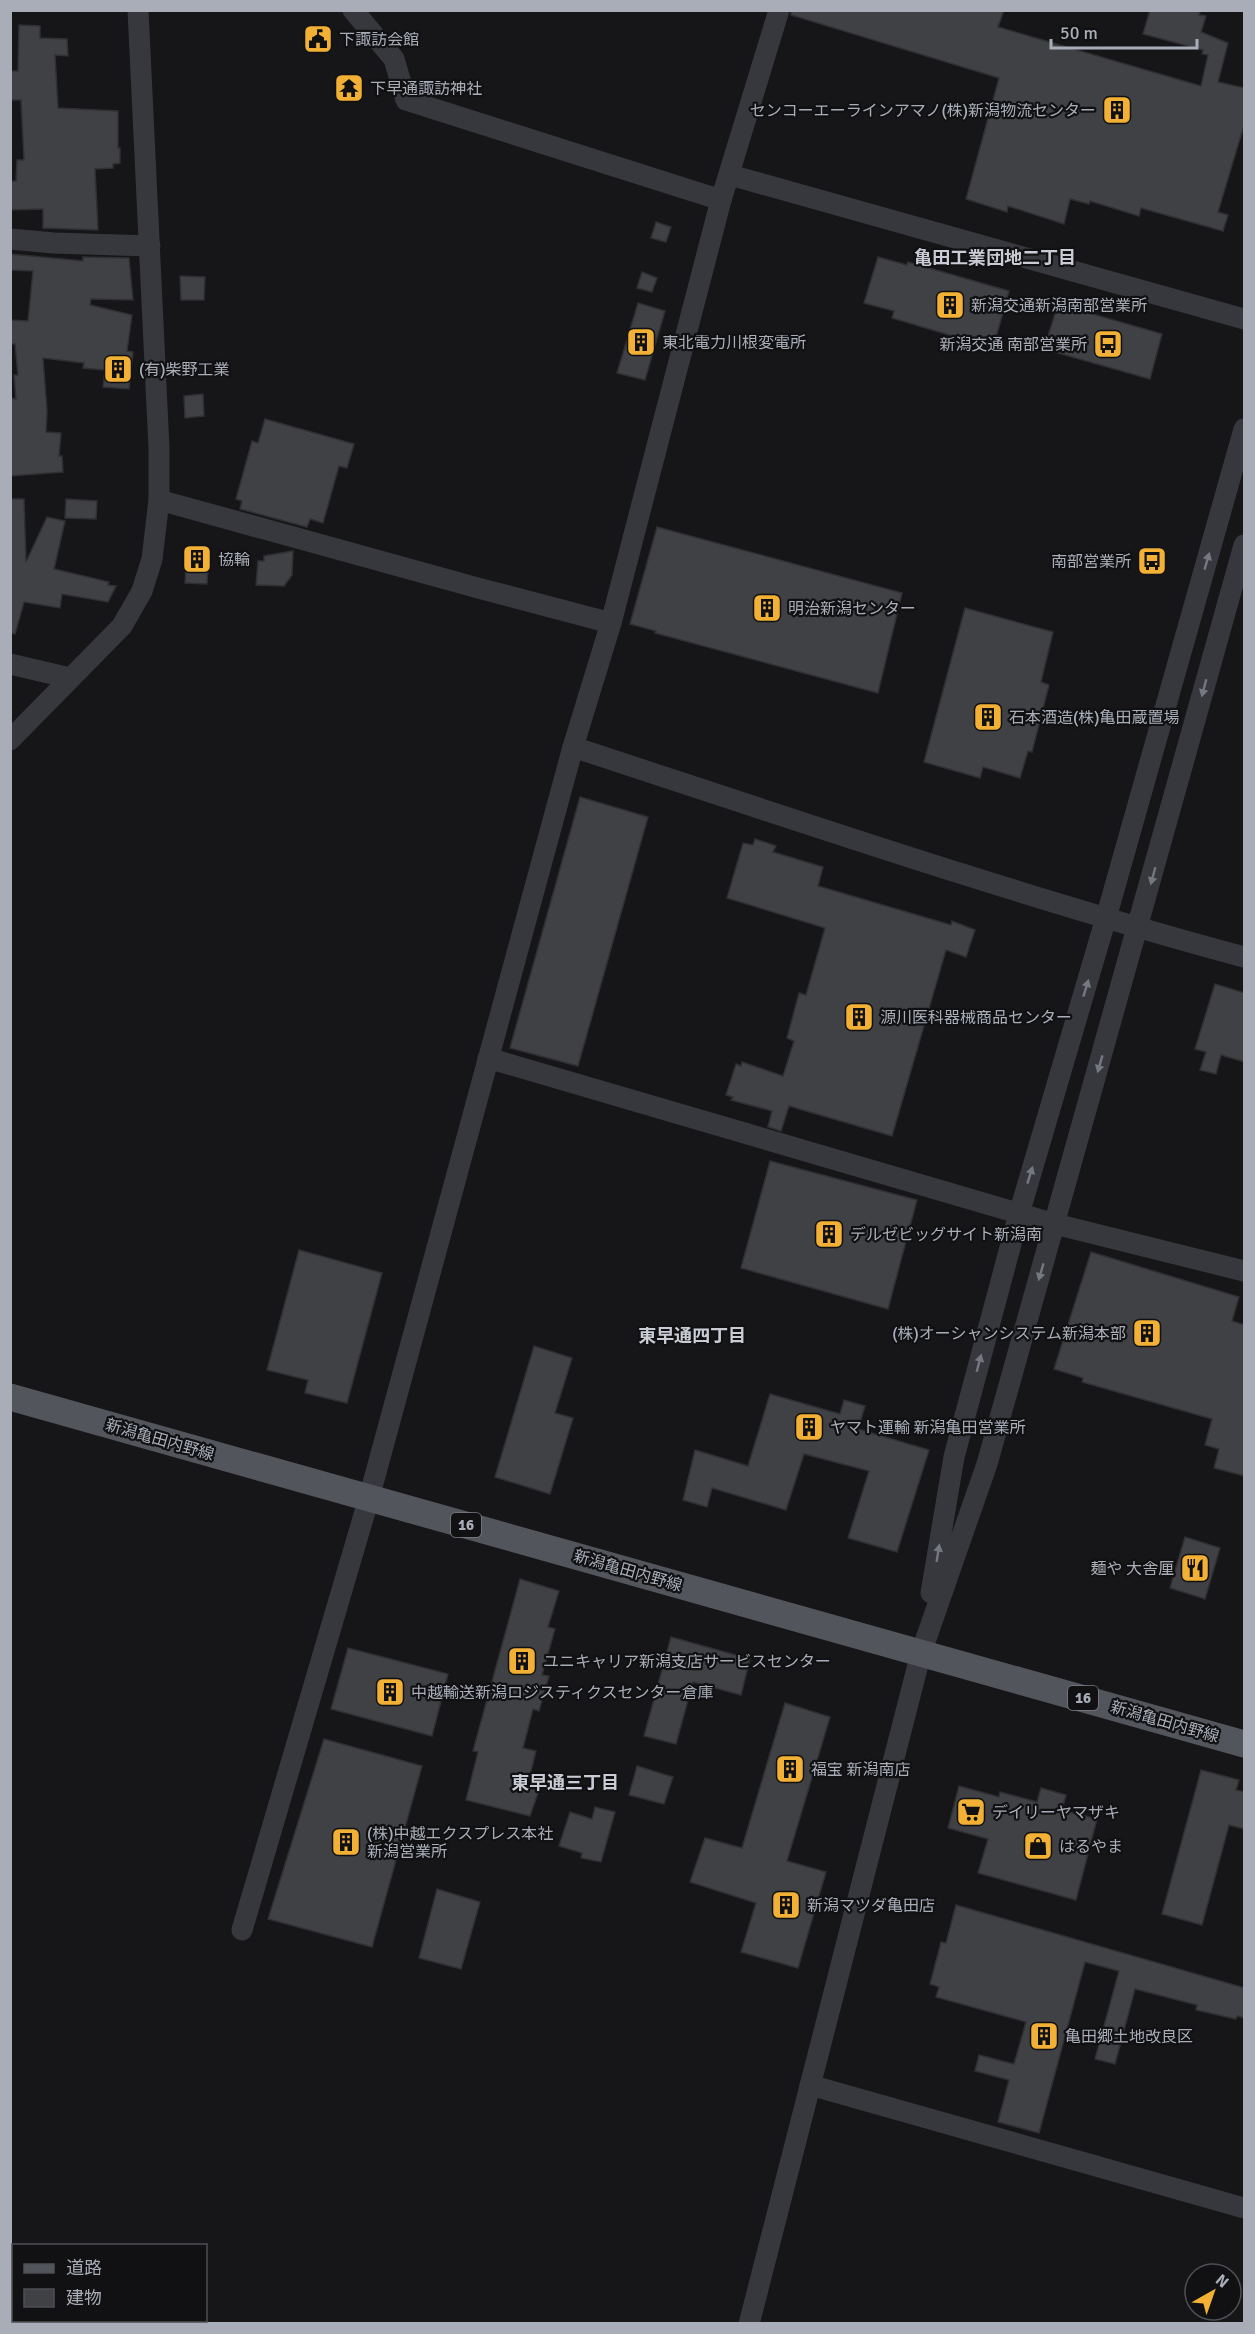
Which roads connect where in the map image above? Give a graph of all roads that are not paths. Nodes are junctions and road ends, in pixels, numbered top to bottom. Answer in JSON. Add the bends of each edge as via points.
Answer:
{"nodes":[{"id":1,"x":138,"y":10,"type":"edge"},
{"id":2,"x":353,"y":10,"type":"edge"},
{"id":3,"x":779,"y":10,"type":"edge"},
{"id":4,"x":730,"y":175,"type":"junction"},
{"id":5,"x":721,"y":200,"type":"junction"},
{"id":6,"x":10,"y":239,"type":"edge"},
{"id":7,"x":150,"y":246,"type":"junction"},
{"id":8,"x":1245,"y":319,"type":"edge"},
{"id":9,"x":1245,"y":429,"type":"edge"},
{"id":10,"x":159,"y":500,"type":"junction"},
{"id":11,"x":1245,"y":545,"type":"edge"},
{"id":12,"x":611,"y":622,"type":"junction"},
{"id":13,"x":10,"y":664,"type":"edge"},
{"id":14,"x":70,"y":678,"type":"junction"},
{"id":15,"x":10,"y":740,"type":"edge"},
{"id":16,"x":573,"y":747,"type":"junction"},
{"id":17,"x":1106,"y":918,"type":"junction"},
{"id":18,"x":1138,"y":929,"type":"junction"},
{"id":19,"x":1245,"y":957,"type":"edge"},
{"id":20,"x":488,"y":1058,"type":"junction"},
{"id":21,"x":1019,"y":1214,"type":"junction"},
{"id":22,"x":1055,"y":1224,"type":"junction"},
{"id":23,"x":1245,"y":1271,"type":"edge"},
{"id":24,"x":10,"y":1397,"type":"edge"},
{"id":25,"x":369,"y":1498,"type":"junction"},
{"id":26,"x":921,"y":1653,"type":"junction"},
{"id":27,"x":1245,"y":1744,"type":"edge"},
{"id":28,"x":242,"y":1930,"type":"dead end"},
{"id":29,"x":810,"y":2085,"type":"junction"},
{"id":30,"x":1245,"y":2208,"type":"edge"},
{"id":31,"x":749,"y":2324,"type":"edge"}],
"edges":[{"from":1,"to":7,"type":"street"},
{"from":2,"to":5,"type":"street","via":[[394,59],[406,100]]},
{"from":3,"to":4,"type":"street"},
{"from":4,"to":5,"type":"street"},
{"from":4,"to":8,"type":"street"},
{"from":5,"to":12,"type":"street"},
{"from":6,"to":7,"type":"street"},
{"from":7,"to":10,"type":"street"},
{"from":17,"to":9,"type":"street","one_way":true},
{"from":10,"to":12,"type":"street"},
{"from":10,"to":14,"type":"street","via":[[152,559],[142,591],[122,626]]},
{"from":11,"to":18,"type":"street","one_way":true},
{"from":12,"to":16,"type":"street"},
{"from":13,"to":14,"type":"street"},
{"from":14,"to":15,"type":"street"},
{"from":16,"to":17,"type":"street"},
{"from":16,"to":20,"type":"street"},
{"from":17,"to":18,"type":"street"},
{"from":21,"to":17,"type":"street","one_way":true},
{"from":18,"to":19,"type":"street"},
{"from":18,"to":22,"type":"street","one_way":true},
{"from":20,"to":21,"type":"street"},
{"from":20,"to":25,"type":"street"},
{"from":21,"to":22,"type":"street"},
{"from":26,"to":21,"type":"street","one_way":true,"via":[[954,1457]]},
{"from":22,"to":23,"type":"street"},
{"from":22,"to":26,"type":"street","one_way":true,"via":[[987,1464]]},
{"from":24,"to":25,"type":"main road","name":"新潟亀田内野線","number":"16"},
{"from":25,"to":26,"type":"main road","name":"新潟亀田内野線","number":"16"},
{"from":25,"to":28,"type":"street"},
{"from":26,"to":27,"type":"main road","name":"新潟亀田内野線","number":"16"},
{"from":26,"to":29,"type":"street"},
{"from":29,"to":30,"type":"street"},
{"from":29,"to":31,"type":"street"}]}
